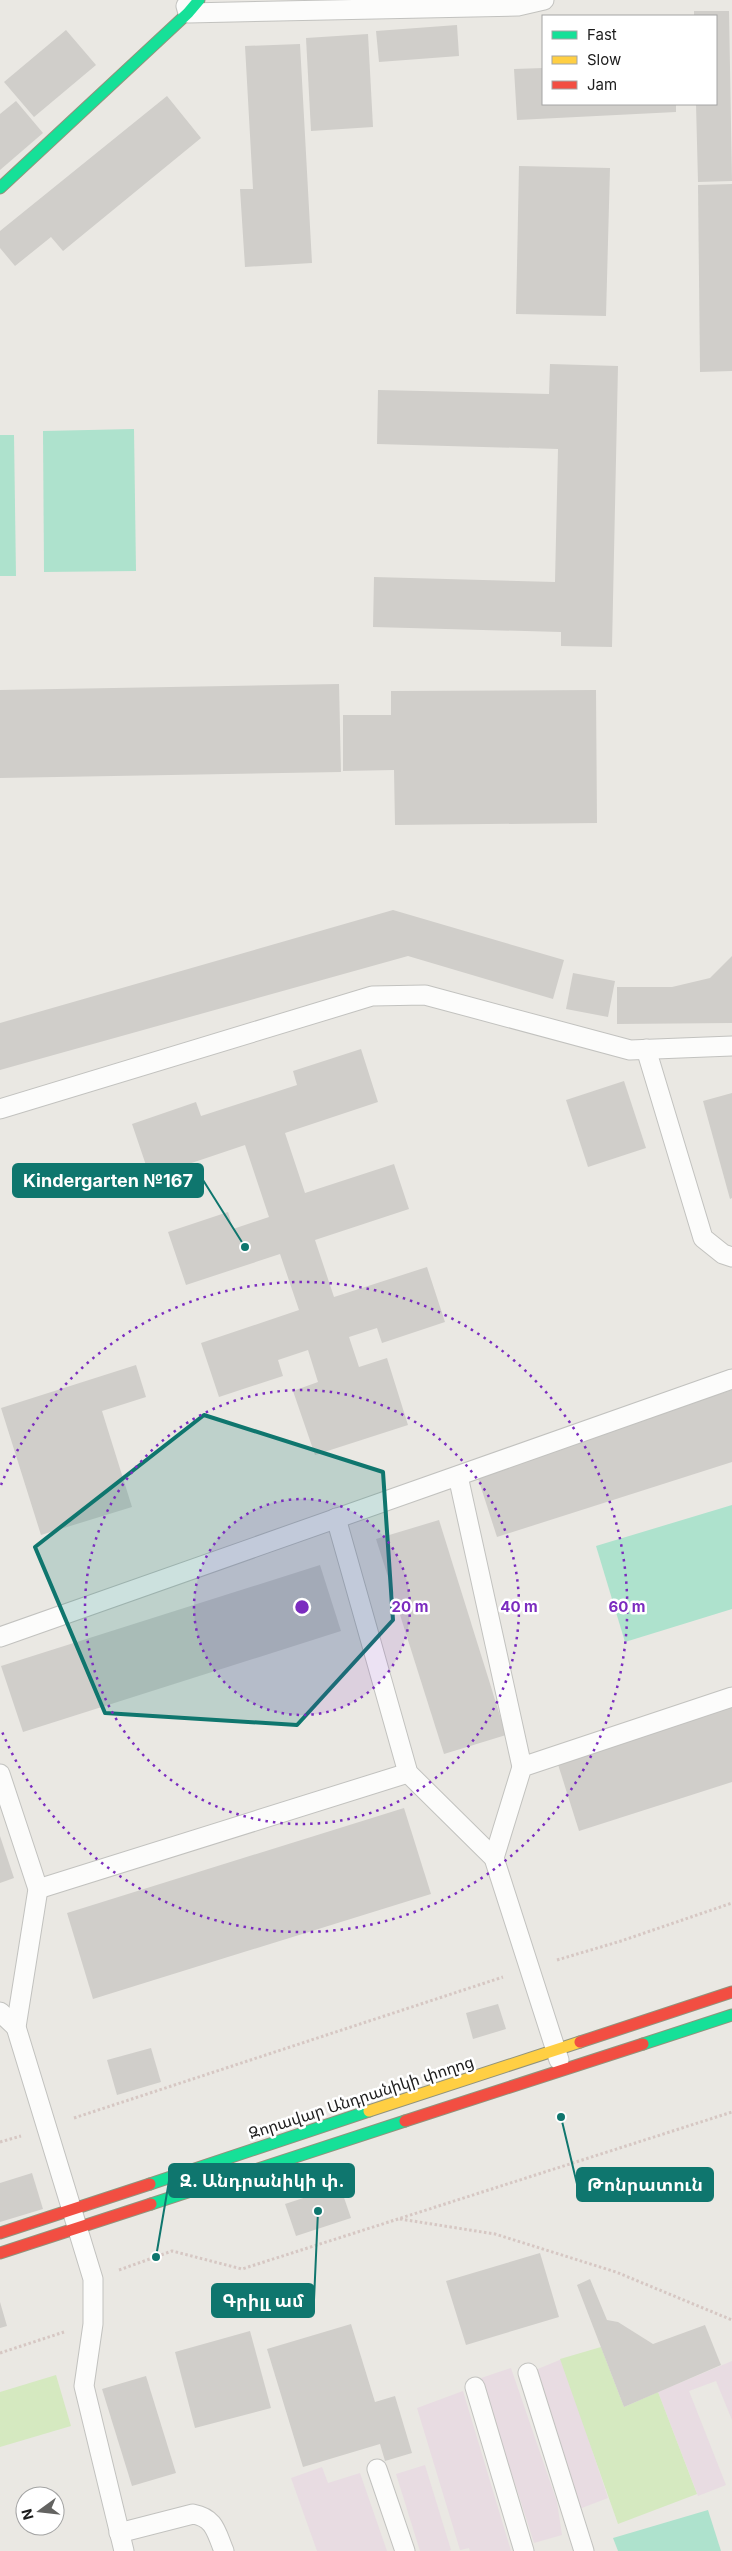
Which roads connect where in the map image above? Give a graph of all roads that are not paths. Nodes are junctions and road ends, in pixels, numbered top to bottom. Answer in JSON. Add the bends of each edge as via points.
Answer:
{"nodes":[{"id":1,"x":544,"y":0,"type":"edge"},
{"id":2,"x":191,"y":4,"type":"edge"},
{"id":3,"x":0,"y":188,"type":"edge"},
{"id":4,"x":732,"y":1046,"type":"edge"},
{"id":5,"x":646,"y":1049,"type":"junction"},
{"id":6,"x":0,"y":1110,"type":"edge"},
{"id":7,"x":732,"y":1257,"type":"edge"},
{"id":8,"x":732,"y":1379,"type":"edge"},
{"id":9,"x":458,"y":1476,"type":"junction"},
{"id":10,"x":336,"y":1518,"type":"junction"},
{"id":11,"x":0,"y":1637,"type":"edge"},
{"id":12,"x":732,"y":1697,"type":"edge"},
{"id":13,"x":522,"y":1767,"type":"junction"},
{"id":14,"x":408,"y":1773,"type":"junction"},
{"id":15,"x":0,"y":1774,"type":"edge"},
{"id":16,"x":494,"y":1858,"type":"junction"},
{"id":17,"x":38,"y":1889,"type":"junction"},
{"id":18,"x":732,"y":1992,"type":"edge"},
{"id":19,"x":0,"y":2012,"type":"edge"},
{"id":20,"x":732,"y":2015,"type":"edge"},
{"id":21,"x":16,"y":2027,"type":"junction"},
{"id":22,"x":555,"y":2050,"type":"junction"},
{"id":23,"x":563,"y":2070,"type":"junction"},
{"id":24,"x":71,"y":2210,"type":"junction"},
{"id":25,"x":76,"y":2228,"type":"junction"},
{"id":26,"x":0,"y":2233,"type":"edge"},
{"id":27,"x":0,"y":2253,"type":"edge"},
{"id":28,"x":528,"y":2373,"type":"dead end"},
{"id":29,"x":474,"y":2387,"type":"dead end"},
{"id":30,"x":377,"y":2469,"type":"dead end"},
{"id":31,"x":121,"y":2542,"type":"edge"},
{"id":32,"x":224,"y":2551,"type":"edge"},
{"id":33,"x":405,"y":2551,"type":"edge"},
{"id":34,"x":524,"y":2551,"type":"edge"},
{"id":35,"x":584,"y":2551,"type":"edge"}],
"edges":[{"from":1,"to":2,"type":"lane","via":[[518,6]]},
{"from":2,"to":3,"type":"main road"},
{"from":4,"to":5,"type":"lane"},
{"from":5,"to":6,"type":"lane","via":[[630,1050],[425,994],[372,996]]},
{"from":5,"to":7,"type":"lane","via":[[703,1238]]},
{"from":8,"to":9,"type":"lane"},
{"from":9,"to":10,"type":"lane"},
{"from":9,"to":13,"type":"lane"},
{"from":10,"to":11,"type":"lane"},
{"from":10,"to":14,"type":"lane"},
{"from":12,"to":13,"type":"lane"},
{"from":13,"to":16,"type":"lane"},
{"from":14,"to":16,"type":"lane"},
{"from":14,"to":17,"type":"lane"},
{"from":15,"to":17,"type":"lane"},
{"from":16,"to":22,"type":"lane"},
{"from":17,"to":21,"type":"lane"},
{"from":18,"to":22,"type":"main road","name":"Զորավար Անդրանիկի փողոց"},
{"from":19,"to":21,"type":"lane"},
{"from":20,"to":23,"type":"main road"},
{"from":21,"to":24,"type":"lane"},
{"from":22,"to":23,"type":"lane"},
{"from":22,"to":24,"type":"main road","name":"Զորավար Անդրանիկի փողոց"},
{"from":23,"to":25,"type":"main road"},
{"from":24,"to":25,"type":"lane"},
{"from":24,"to":26,"type":"main road","name":"Զորավար Անդրանիկի փողոց"},
{"from":25,"to":27,"type":"main road"},
{"from":25,"to":31,"type":"lane","via":[[93,2280],[93,2324],[84,2386]]},
{"from":28,"to":35,"type":"lane"},
{"from":29,"to":34,"type":"lane"},
{"from":30,"to":33,"type":"lane"},
{"from":31,"to":32,"type":"lane","via":[[193,2514],[205,2516],[214,2526]]}]}
